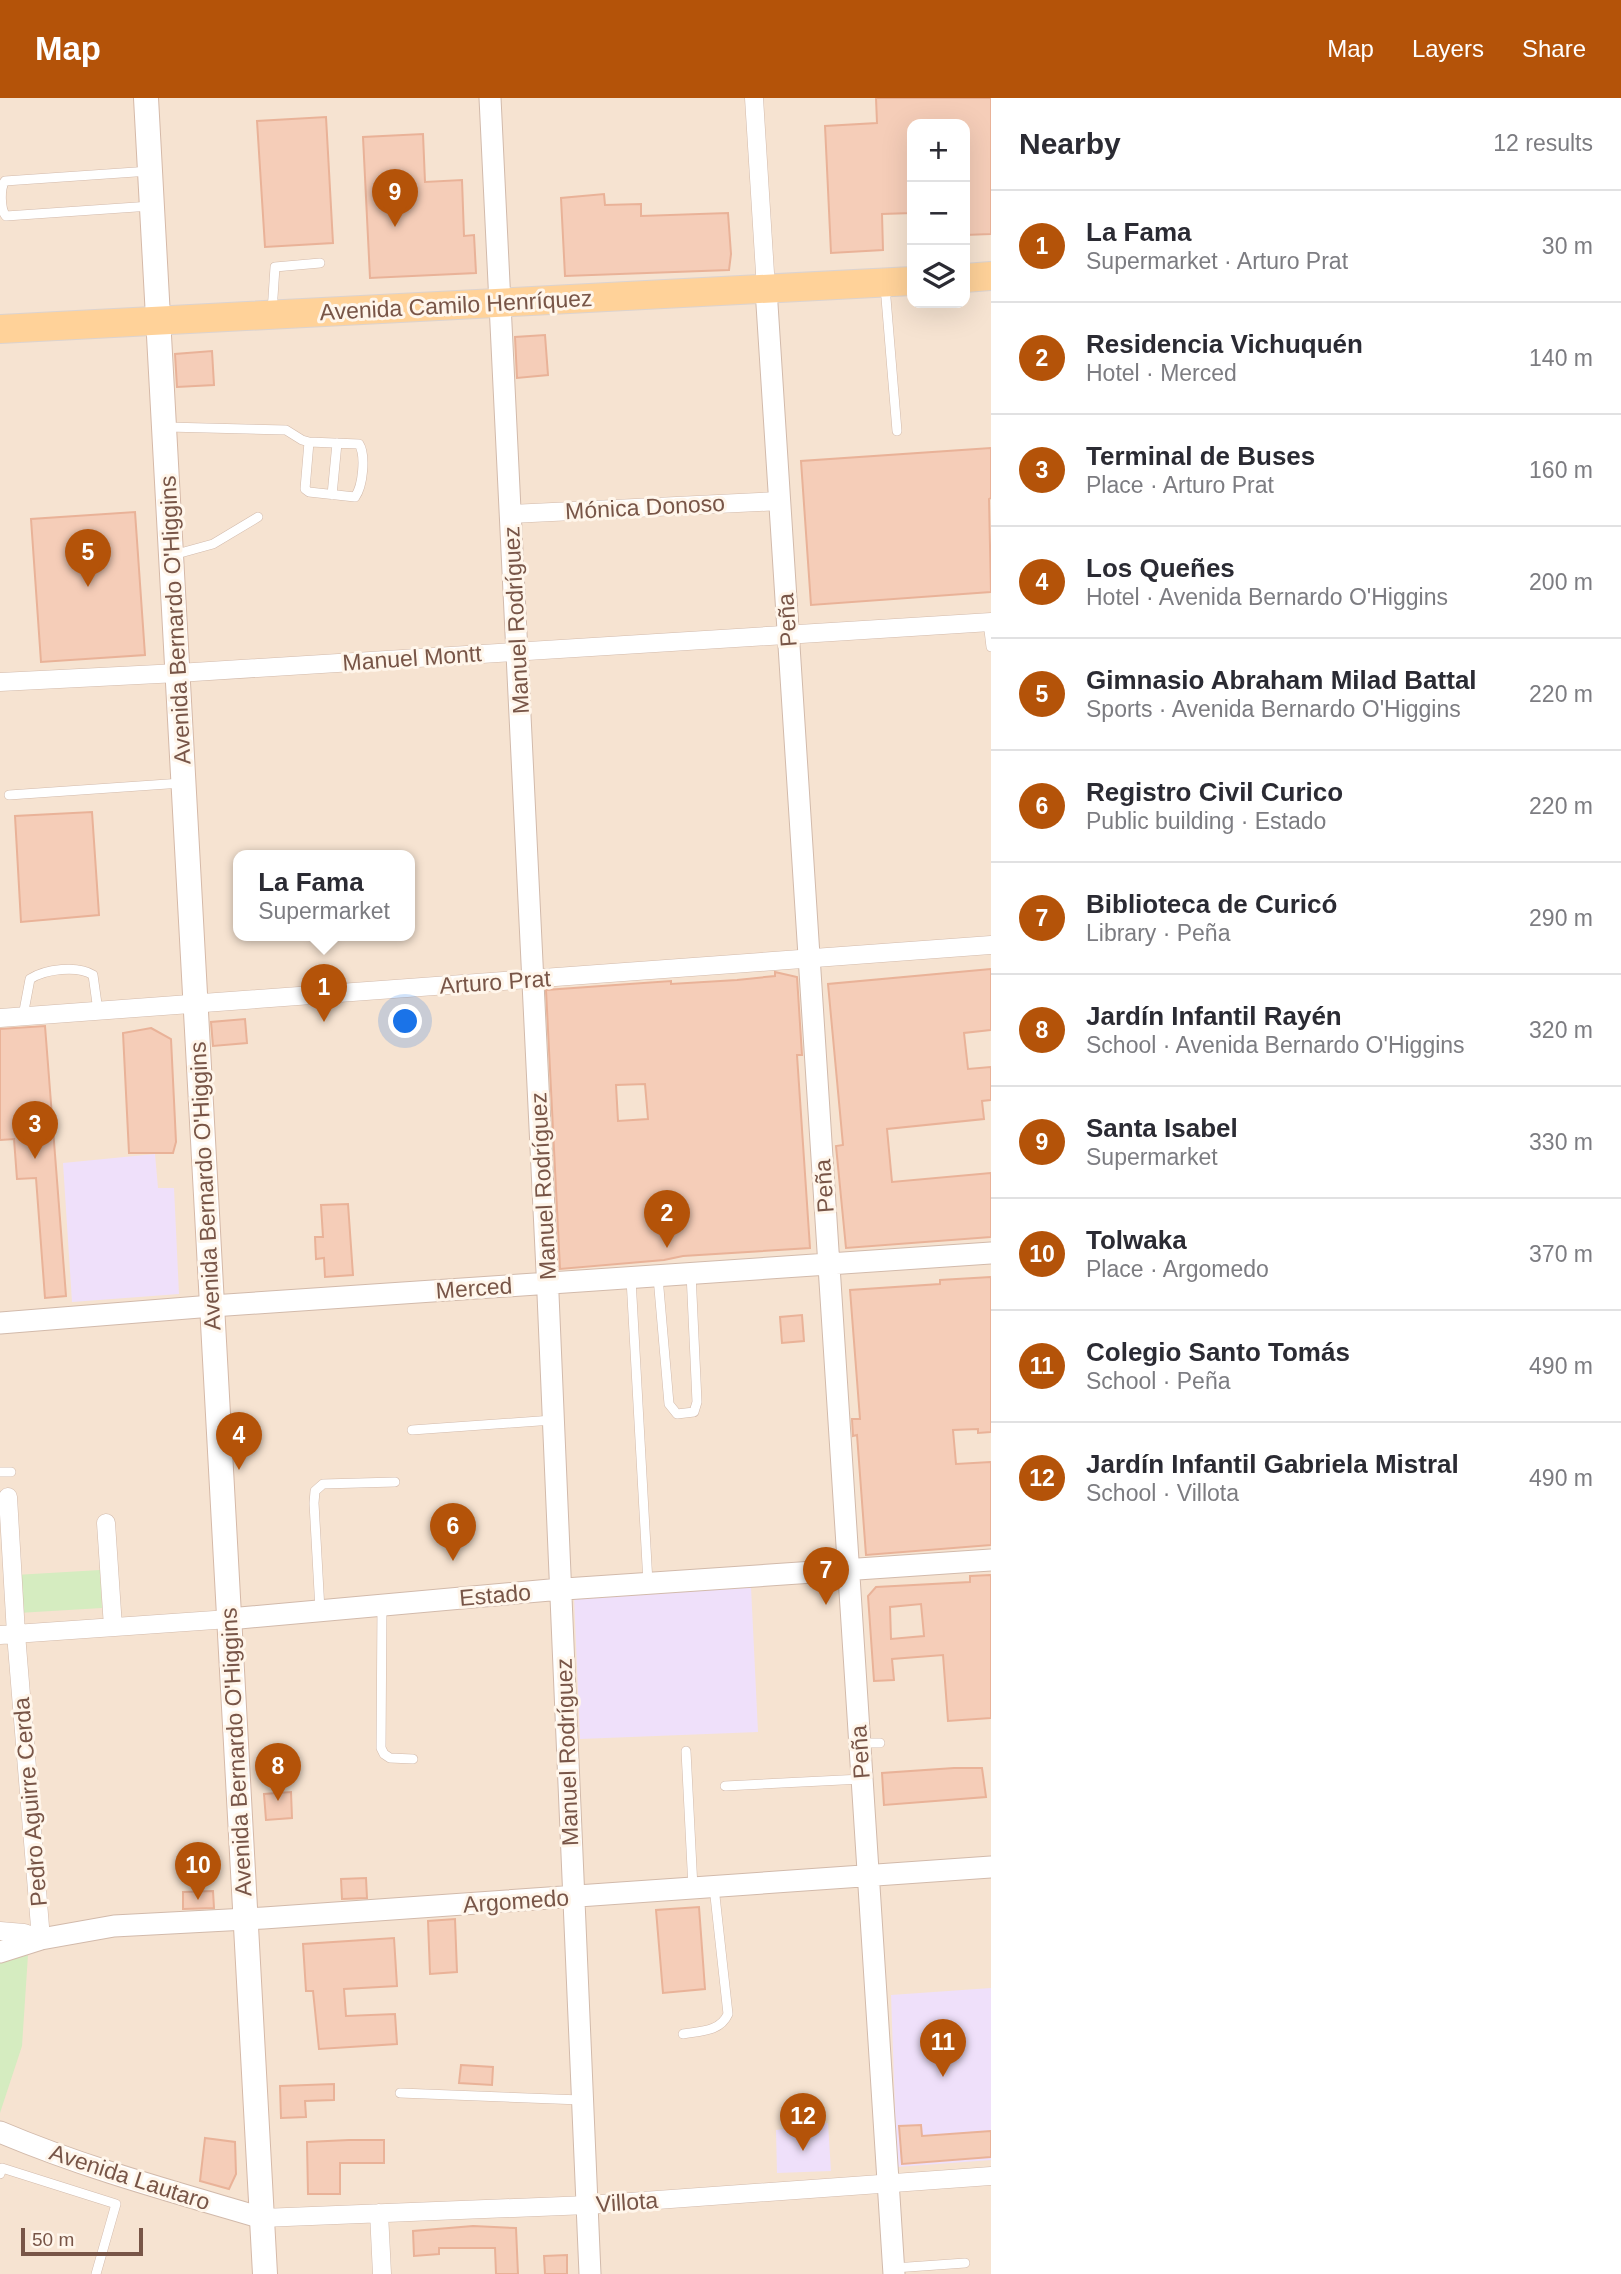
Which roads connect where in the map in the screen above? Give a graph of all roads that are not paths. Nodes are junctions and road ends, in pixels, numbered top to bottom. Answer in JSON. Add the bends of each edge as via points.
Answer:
{"nodes":[{"id":1,"x":146,"y":98,"type":"edge"},
{"id":2,"x":490,"y":98,"type":"edge"},
{"id":3,"x":754,"y":98,"type":"edge"},
{"id":4,"x":151,"y":171,"type":"junction"},
{"id":5,"x":153,"y":206,"type":"junction"},
{"id":6,"x":320,"y":263,"type":"dead end"},
{"id":7,"x":991,"y":276,"type":"edge"},
{"id":8,"x":970,"y":278,"type":"edge"},
{"id":9,"x":899,"y":281,"type":"edge"},
{"id":10,"x":766,"y":289,"type":"junction"},
{"id":11,"x":502,"y":302,"type":"junction"},
{"id":12,"x":272,"y":314,"type":"junction"},
{"id":13,"x":159,"y":320,"type":"junction"},
{"id":14,"x":0,"y":329,"type":"edge"},
{"id":15,"x":165,"y":427,"type":"junction"},
{"id":16,"x":897,"y":431,"type":"dead end"},
{"id":17,"x":309,"y":442,"type":"junction"},
{"id":18,"x":337,"y":443,"type":"junction"},
{"id":19,"x":332,"y":495,"type":"junction"},
{"id":20,"x":779,"y":501,"type":"junction"},
{"id":21,"x":511,"y":514,"type":"junction"},
{"id":22,"x":258,"y":517,"type":"dead end"},
{"id":23,"x":172,"y":556,"type":"junction"},
{"id":24,"x":990,"y":622,"type":"edge"},
{"id":25,"x":788,"y":634,"type":"junction"},
{"id":26,"x":991,"y":647,"type":"edge"},
{"id":27,"x":518,"y":651,"type":"junction"},
{"id":28,"x":178,"y":673,"type":"junction"},
{"id":29,"x":0,"y":682,"type":"edge"},
{"id":30,"x":184,"y":783,"type":"junction"},
{"id":31,"x":9,"y":795,"type":"dead end"},
{"id":32,"x":991,"y":945,"type":"edge"},
{"id":33,"x":809,"y":959,"type":"junction"},
{"id":34,"x":533,"y":979,"type":"junction"},
{"id":35,"x":196,"y":1004,"type":"junction"},
{"id":36,"x":98,"y":1011,"type":"junction"},
{"id":37,"x":23,"y":1016,"type":"junction"},
{"id":38,"x":0,"y":1018,"type":"edge"},
{"id":39,"x":991,"y":1253,"type":"edge"},
{"id":40,"x":829,"y":1264,"type":"junction"},
{"id":41,"x":691,"y":1273,"type":"junction"},
{"id":42,"x":657,"y":1275,"type":"junction"},
{"id":43,"x":631,"y":1277,"type":"junction"},
{"id":44,"x":547,"y":1283,"type":"junction"},
{"id":45,"x":212,"y":1306,"type":"junction"},
{"id":46,"x":0,"y":1323,"type":"edge"},
{"id":47,"x":553,"y":1420,"type":"junction"},
{"id":48,"x":412,"y":1430,"type":"dead end"},
{"id":49,"x":0,"y":1472,"type":"edge"},
{"id":50,"x":11,"y":1472,"type":"dead end"},
{"id":51,"x":395,"y":1482,"type":"dead end"},
{"id":52,"x":8,"y":1497,"type":"dead end"},
{"id":53,"x":106,"y":1524,"type":"dead end"},
{"id":54,"x":991,"y":1560,"type":"edge"},
{"id":55,"x":849,"y":1569,"type":"junction"},
{"id":56,"x":648,"y":1583,"type":"junction"},
{"id":57,"x":561,"y":1589,"type":"junction"},
{"id":58,"x":382,"y":1605,"type":"junction"},
{"id":59,"x":320,"y":1611,"type":"junction"},
{"id":60,"x":229,"y":1619,"type":"junction"},
{"id":61,"x":113,"y":1627,"type":"junction"},
{"id":62,"x":8,"y":1634,"type":"edge"},
{"id":63,"x":686,"y":1751,"type":"dead end"},
{"id":64,"x":413,"y":1759,"type":"dead end"},
{"id":65,"x":862,"y":1779,"type":"junction"},
{"id":66,"x":725,"y":1786,"type":"dead end"},
{"id":67,"x":991,"y":1867,"type":"edge"},
{"id":68,"x":868,"y":1876,"type":"junction"},
{"id":69,"x":703,"y":1888,"type":"junction"},
{"id":70,"x":573,"y":1897,"type":"junction"},
{"id":71,"x":245,"y":1919,"type":"junction"},
{"id":72,"x":0,"y":1931,"type":"edge"},
{"id":73,"x":41,"y":1939,"type":"junction"},
{"id":74,"x":0,"y":1952,"type":"edge"},
{"id":75,"x":682,"y":2034,"type":"dead end"},
{"id":76,"x":400,"y":2093,"type":"dead end"},
{"id":77,"x":583,"y":2100,"type":"junction"},
{"id":78,"x":0,"y":2132,"type":"edge"},
{"id":79,"x":0,"y":2174,"type":"edge"},
{"id":80,"x":991,"y":2176,"type":"edge"},
{"id":81,"x":888,"y":2183,"type":"junction"},
{"id":82,"x":588,"y":2205,"type":"junction"},
{"id":83,"x":379,"y":2213,"type":"junction"},
{"id":84,"x":262,"y":2218,"type":"junction"},
{"id":85,"x":965,"y":2263,"type":"dead end"},
{"id":86,"x":894,"y":2271,"type":"edge"},
{"id":87,"x":96,"y":2274,"type":"edge"},
{"id":88,"x":265,"y":2274,"type":"edge"},
{"id":89,"x":382,"y":2274,"type":"edge"},
{"id":90,"x":590,"y":2274,"type":"edge"}],
"edges":[{"from":1,"to":4,"type":"main road","name":"Avenida Bernardo O'Higgins"},
{"from":2,"to":11,"type":"street","name":"Manuel Rodríguez"},
{"from":3,"to":10,"type":"street","name":"Peña"},
{"from":4,"to":5,"type":"main road","name":"Avenida Bernardo O'Higgins"},
{"from":4,"to":5,"type":"lane","via":[[5,181],[2,212],[6,216]]},
{"from":5,"to":13,"type":"main road","name":"Avenida Bernardo O'Higgins"},
{"from":6,"to":12,"type":"lane","via":[[275,267]]},
{"from":7,"to":8,"type":"main road"},
{"from":9,"to":10,"type":"main road","name":"Avenida Camilo Henríquez"},
{"from":9,"to":16,"type":"lane"},
{"from":10,"to":11,"type":"main road","name":"Avenida Camilo Henríquez"},
{"from":10,"to":20,"type":"street","name":"Peña"},
{"from":11,"to":12,"type":"main road","name":"Avenida Camilo Henríquez"},
{"from":11,"to":21,"type":"street","name":"Manuel Rodríguez"},
{"from":12,"to":13,"type":"main road","name":"Avenida Camilo Henríquez"},
{"from":13,"to":14,"type":"main road","name":"Avenida Camilo Henríquez"},
{"from":13,"to":15,"type":"main road","name":"Avenida Bernardo O'Higgins"},
{"from":15,"to":17,"type":"lane","via":[[286,430]]},
{"from":15,"to":23,"type":"main road","name":"Avenida Bernardo O'Higgins"},
{"from":17,"to":18,"type":"lane"},
{"from":17,"to":19,"type":"lane","via":[[305,489]]},
{"from":18,"to":19,"type":"lane"},
{"from":18,"to":19,"type":"lane","via":[[362,448],[360,490],[355,497]]},
{"from":20,"to":21,"type":"street","name":"Mónica Donoso"},
{"from":20,"to":25,"type":"street","name":"Peña"},
{"from":21,"to":27,"type":"street","name":"Manuel Rodríguez"},
{"from":22,"to":23,"type":"lane","via":[[213,544]]},
{"from":23,"to":28,"type":"main road","name":"Avenida Bernardo O'Higgins"},
{"from":24,"to":25,"type":"street","name":"Manuel Montt"},
{"from":24,"to":26,"type":"lane"},
{"from":25,"to":27,"type":"street","name":"Manuel Montt"},
{"from":25,"to":33,"type":"street","name":"Peña"},
{"from":27,"to":28,"type":"street","name":"Manuel Montt"},
{"from":27,"to":34,"type":"street","name":"Manuel Rodríguez"},
{"from":28,"to":29,"type":"street","name":"Manuel Montt"},
{"from":28,"to":30,"type":"main road","name":"Avenida Bernardo O'Higgins"},
{"from":30,"to":31,"type":"lane"},
{"from":30,"to":35,"type":"main road","name":"Avenida Bernardo O'Higgins"},
{"from":32,"to":33,"type":"street","name":"Arturo Prat"},
{"from":33,"to":34,"type":"street","name":"Arturo Prat"},
{"from":33,"to":40,"type":"street","name":"Peña"},
{"from":34,"to":35,"type":"street","name":"Arturo Prat"},
{"from":34,"to":44,"type":"street","name":"Manuel Rodríguez"},
{"from":35,"to":36,"type":"street","name":"Arturo Prat"},
{"from":35,"to":45,"type":"main road","name":"Avenida Bernardo O'Higgins"},
{"from":36,"to":37,"type":"street","name":"Arturo Prat"},
{"from":36,"to":37,"type":"lane","via":[[93,975],[84,970],[39,973],[30,979]]},
{"from":37,"to":38,"type":"street","name":"Arturo Prat"},
{"from":39,"to":40,"type":"street","name":"Merced"},
{"from":40,"to":41,"type":"street","name":"Merced"},
{"from":40,"to":55,"type":"street","name":"Peña"},
{"from":41,"to":42,"type":"street","name":"Merced"},
{"from":41,"to":42,"type":"lane","via":[[698,1402],[694,1412],[686,1414],[677,1414],[669,1405]]},
{"from":42,"to":43,"type":"street","name":"Merced"},
{"from":43,"to":44,"type":"street","name":"Merced"},
{"from":43,"to":56,"type":"lane"},
{"from":44,"to":45,"type":"street","name":"Merced"},
{"from":44,"to":47,"type":"street","name":"Manuel Rodríguez"},
{"from":45,"to":46,"type":"street","name":"Merced"},
{"from":45,"to":60,"type":"main road","name":"Avenida Bernardo O'Higgins"},
{"from":47,"to":48,"type":"lane"},
{"from":47,"to":57,"type":"street","name":"Manuel Rodríguez"},
{"from":49,"to":50,"type":"lane"},
{"from":51,"to":59,"type":"lane","via":[[323,1484],[315,1491]]},
{"from":52,"to":62,"type":"street","name":"Pedro Aguirre Cerda"},
{"from":53,"to":61,"type":"street"},
{"from":54,"to":55,"type":"street","name":"Estado"},
{"from":55,"to":56,"type":"street","name":"Estado"},
{"from":55,"to":65,"type":"street","name":"Peña","via":[[870,1743]]},
{"from":56,"to":57,"type":"street","name":"Estado"},
{"from":57,"to":58,"type":"street","name":"Estado"},
{"from":57,"to":70,"type":"street","name":"Manuel Rodríguez"},
{"from":58,"to":59,"type":"street","name":"Estado"},
{"from":58,"to":64,"type":"lane","via":[[381,1748],[390,1758]]},
{"from":59,"to":60,"type":"street","name":"Estado"},
{"from":60,"to":61,"type":"street","name":"Estado"},
{"from":60,"to":71,"type":"main road","name":"Avenida Bernardo O'Higgins"},
{"from":61,"to":62,"type":"street","name":"Estado"},
{"from":62,"to":73,"type":"street","name":"Pedro Aguirre Cerda"},
{"from":63,"to":69,"type":"lane"},
{"from":65,"to":66,"type":"lane"},
{"from":65,"to":68,"type":"street","name":"Peña"},
{"from":67,"to":68,"type":"street","name":"Argomedo"},
{"from":68,"to":69,"type":"street","name":"Argomedo"},
{"from":68,"to":81,"type":"street","name":"Peña"},
{"from":69,"to":70,"type":"street","name":"Argomedo"},
{"from":69,"to":75,"type":"lane","via":[[728,2014],[716,2028]]},
{"from":70,"to":71,"type":"street","name":"Argomedo"},
{"from":70,"to":77,"type":"street","name":"Manuel Rodríguez"},
{"from":71,"to":73,"type":"street","name":"Argomedo","via":[[93,1928]]},
{"from":71,"to":84,"type":"main road","name":"Avenida Bernardo O'Higgins"},
{"from":72,"to":73,"type":"street","name":"Argomedo"},
{"from":73,"to":74,"type":"street","name":"Argomedo"},
{"from":76,"to":77,"type":"lane"},
{"from":77,"to":82,"type":"street","name":"Manuel Rodríguez"},
{"from":78,"to":84,"type":"street","name":"Avenida Lautaro","via":[[145,2184]]},
{"from":79,"to":87,"type":"lane","via":[[2,2168],[116,2204]]},
{"from":80,"to":81,"type":"street","name":"Villota"},
{"from":81,"to":82,"type":"street","name":"Villota"},
{"from":81,"to":86,"type":"street","name":"Peña"},
{"from":82,"to":83,"type":"street","name":"Villota"},
{"from":82,"to":90,"type":"street","name":"Manuel Rodríguez"},
{"from":83,"to":84,"type":"street","name":"Villota"},
{"from":83,"to":89,"type":"street"},
{"from":84,"to":88,"type":"main road","name":"Avenida Bernardo O'Higgins"},
{"from":85,"to":86,"type":"lane"}]}
